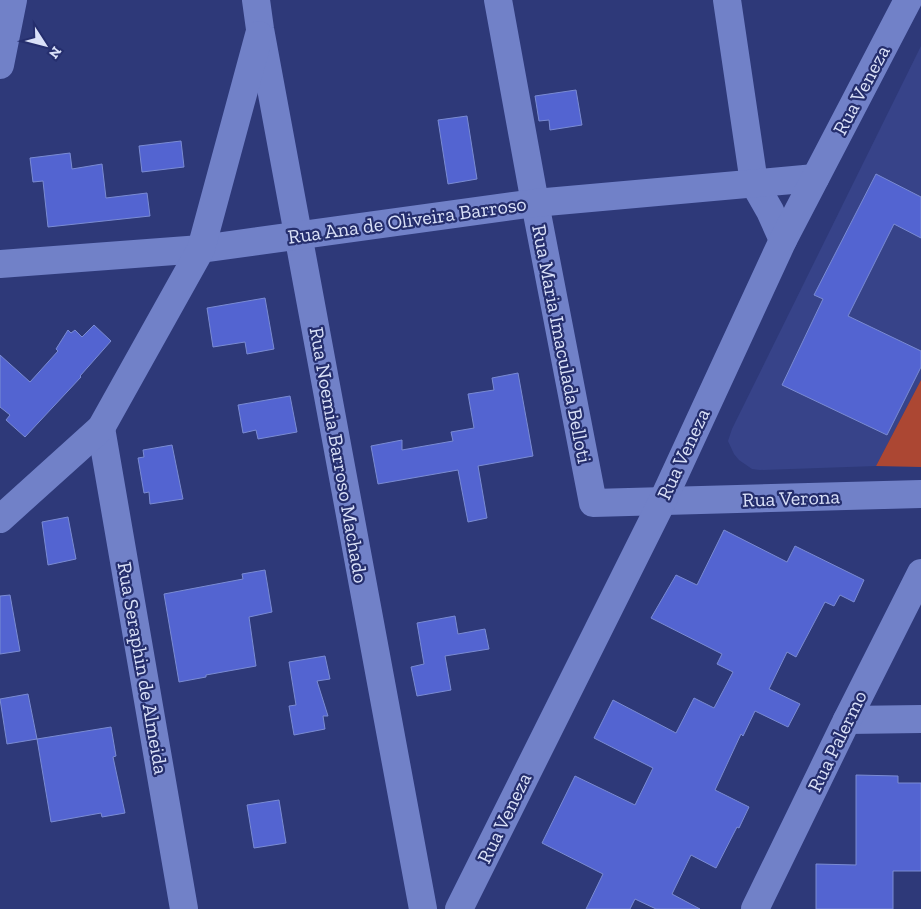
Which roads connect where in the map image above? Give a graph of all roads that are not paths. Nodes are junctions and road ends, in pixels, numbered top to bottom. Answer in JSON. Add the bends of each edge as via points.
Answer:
{"nodes":[{"id":1,"x":13,"y":0,"type":"edge"},
{"id":2,"x":256,"y":0,"type":"edge"},
{"id":3,"x":498,"y":0,"type":"edge"},
{"id":4,"x":727,"y":0,"type":"edge"},
{"id":5,"x":908,"y":0,"type":"edge"},
{"id":6,"x":260,"y":29,"type":"junction"},
{"id":7,"x":0,"y":65,"type":"edge"},
{"id":8,"x":815,"y":178,"type":"junction"},
{"id":9,"x":754,"y":183,"type":"junction"},
{"id":10,"x":535,"y":203,"type":"junction"},
{"id":11,"x":298,"y":235,"type":"junction"},
{"id":12,"x":783,"y":240,"type":"junction"},
{"id":13,"x":201,"y":249,"type":"junction"},
{"id":14,"x":0,"y":264,"type":"edge"},
{"id":15,"x":101,"y":428,"type":"junction"},
{"id":16,"x":921,"y":494,"type":"edge"},
{"id":17,"x":662,"y":502,"type":"junction"},
{"id":18,"x":0,"y":519,"type":"edge"},
{"id":19,"x":921,"y":573,"type":"edge"},
{"id":20,"x":921,"y":719,"type":"edge"},
{"id":21,"x":847,"y":720,"type":"junction"},
{"id":22,"x":184,"y":909,"type":"edge"},
{"id":23,"x":423,"y":909,"type":"edge"},
{"id":24,"x":459,"y":909,"type":"edge"},
{"id":25,"x":755,"y":909,"type":"edge"}],
"edges":[{"from":1,"to":7,"type":"street"},
{"from":2,"to":6,"type":"street","name":"Rua Noemia Barroso Machado"},
{"from":3,"to":10,"type":"street","name":"Rua Maria Imaculada Belloti"},
{"from":4,"to":9,"type":"street"},
{"from":5,"to":8,"type":"street","name":"Rua Veneza"},
{"from":6,"to":11,"type":"street","name":"Rua Noemia Barroso Machado"},
{"from":6,"to":13,"type":"street"},
{"from":8,"to":9,"type":"street","name":"Rua Ana de Oliveira Barroso"},
{"from":8,"to":12,"type":"street","name":"Rua Veneza"},
{"from":9,"to":10,"type":"street","name":"Rua Ana de Oliveira Barroso"},
{"from":9,"to":12,"type":"street"},
{"from":10,"to":11,"type":"street","name":"Rua Ana de Oliveira Barroso"},
{"from":10,"to":17,"type":"street","name":"Rua Maria Imaculada Belloti","via":[[593,503]]},
{"from":11,"to":13,"type":"street","name":"Rua Ana de Oliveira Barroso"},
{"from":11,"to":23,"type":"street","name":"Rua Noemia Barroso Machado"},
{"from":12,"to":17,"type":"street","name":"Rua Veneza"},
{"from":13,"to":14,"type":"street","name":"Rua Ana de Oliveira Barroso"},
{"from":13,"to":15,"type":"street"},
{"from":15,"to":18,"type":"street"},
{"from":15,"to":22,"type":"street","name":"Rua Seraphin de Almeida"},
{"from":16,"to":17,"type":"street","name":"Rua Verona"},
{"from":17,"to":24,"type":"street","name":"Rua Veneza"},
{"from":19,"to":21,"type":"street","name":"Rua Palermo"},
{"from":20,"to":21,"type":"street"},
{"from":21,"to":25,"type":"street","name":"Rua Palermo"}]}
